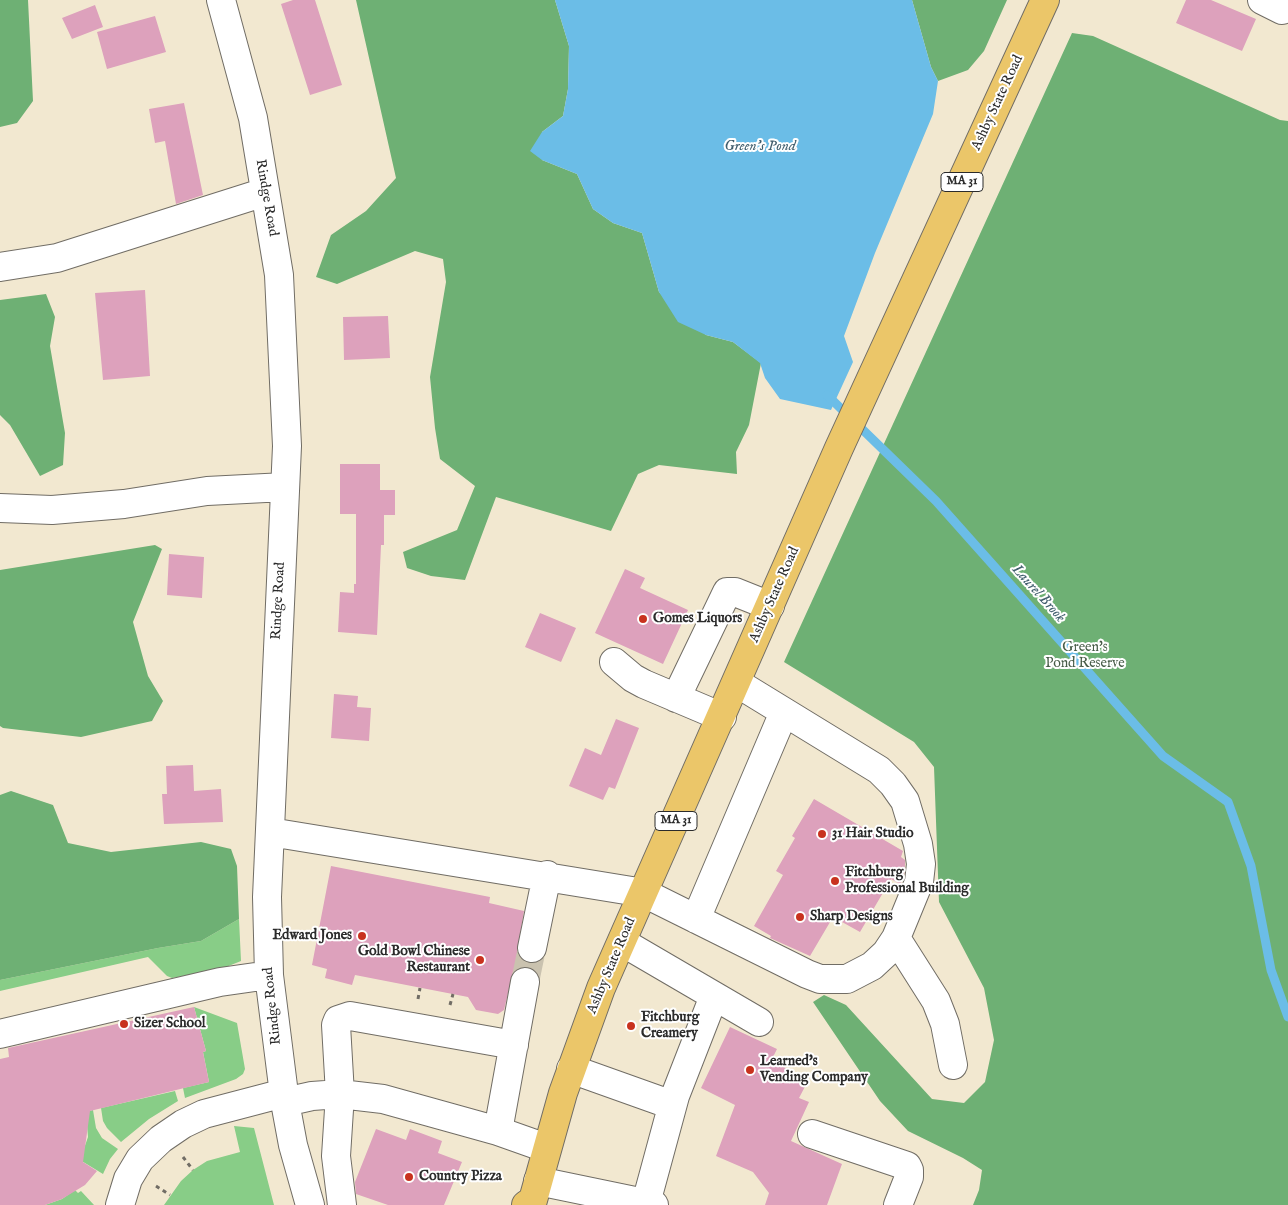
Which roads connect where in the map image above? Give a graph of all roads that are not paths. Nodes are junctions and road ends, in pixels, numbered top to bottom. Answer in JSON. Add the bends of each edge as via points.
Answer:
{"nodes":[{"id":1,"x":221,"y":0,"type":"edge"},
{"id":2,"x":1045,"y":0,"type":"edge"},
{"id":3,"x":266,"y":192,"type":"junction"},
{"id":4,"x":0,"y":267,"type":"edge"},
{"id":5,"x":285,"y":487,"type":"junction"},
{"id":6,"x":0,"y":508,"type":"edge"},
{"id":7,"x":770,"y":606,"type":"junction"},
{"id":8,"x":614,"y":662,"type":"dead end"},
{"id":9,"x":737,"y":683,"type":"junction"},
{"id":10,"x":676,"y":698,"type":"junction"},
{"id":11,"x":784,"y":712,"type":"junction"},
{"id":12,"x":722,"y":717,"type":"junction"},
{"id":13,"x":270,"y":832,"type":"junction"},
{"id":14,"x":547,"y":875,"type":"junction"},
{"id":15,"x":644,"y":892,"type":"junction"},
{"id":16,"x":696,"y":919,"type":"junction"},
{"id":17,"x":896,"y":938,"type":"junction"},
{"id":18,"x":622,"y":942,"type":"junction"},
{"id":19,"x":532,"y":948,"type":"tunnel mouth"},
{"id":20,"x":269,"y":975,"type":"junction"},
{"id":21,"x":525,"y":982,"type":"tunnel mouth"},
{"id":22,"x":714,"y":996,"type":"junction"},
{"id":23,"x":759,"y":1022,"type":"dead end"},
{"id":24,"x":0,"y":1034,"type":"edge"},
{"id":25,"x":514,"y":1045,"type":"junction"},
{"id":26,"x":953,"y":1065,"type":"dead end"},
{"id":27,"x":571,"y":1069,"type":"junction"},
{"id":28,"x":340,"y":1094,"type":"junction"},
{"id":29,"x":284,"y":1097,"type":"junction"},
{"id":30,"x":672,"y":1105,"type":"junction"},
{"id":31,"x":498,"y":1131,"type":"junction"},
{"id":32,"x":812,"y":1134,"type":"dead end"},
{"id":33,"x":546,"y":1148,"type":"junction"},
{"id":34,"x":533,"y":1198,"type":"edge"},
{"id":35,"x":650,"y":1204,"type":"edge"},
{"id":36,"x":120,"y":1205,"type":"edge"},
{"id":37,"x":310,"y":1205,"type":"edge"},
{"id":38,"x":342,"y":1205,"type":"edge"},
{"id":39,"x":898,"y":1205,"type":"edge"}],
"edges":[{"from":1,"to":3,"type":"street","name":"Rindge Road","via":[[253,118]]},
{"from":2,"to":7,"type":"main road","name":"Ashby State Road","number":"MA 31"},
{"from":3,"to":4,"type":"street","via":[[57,258]]},
{"from":3,"to":5,"type":"street","name":"Rindge Road","via":[[279,275],[287,446]]},
{"from":5,"to":6,"type":"street","via":[[207,491],[124,504],[52,510]]},
{"from":5,"to":13,"type":"street","name":"Rindge Road"},
{"from":7,"to":9,"type":"main road","name":"Ashby State Road","number":"MA 31"},
{"from":7,"to":10,"type":"street","via":[[728,592]]},
{"from":8,"to":10,"type":"street","via":[[632,678]]},
{"from":9,"to":11,"type":"street"},
{"from":9,"to":12,"type":"main road","name":"Ashby State Road","number":"MA 31"},
{"from":10,"to":12,"type":"street"},
{"from":11,"to":16,"type":"street"},
{"from":11,"to":17,"type":"street","via":[[878,770],[904,801],[921,864],[919,882]]},
{"from":12,"to":15,"type":"main road","name":"Ashby State Road","number":"MA 31"},
{"from":13,"to":14,"type":"street"},
{"from":13,"to":20,"type":"street","name":"Rindge Road","via":[[267,897]]},
{"from":14,"to":15,"type":"street"},
{"from":14,"to":19,"type":"street"},
{"from":15,"to":16,"type":"street"},
{"from":15,"to":18,"type":"main road","name":"Ashby State Road","number":"MA 31"},
{"from":16,"to":17,"type":"street","via":[[820,979],[847,979],[872,966]]},
{"from":17,"to":26,"type":"street","via":[[936,1001],[945,1024]]},
{"from":18,"to":22,"type":"street"},
{"from":18,"to":27,"type":"main road","name":"Ashby State Road","number":"MA 31"},
{"from":20,"to":24,"type":"street","via":[[220,982]]},
{"from":20,"to":29,"type":"street","name":"Rindge Road"},
{"from":21,"to":25,"type":"street"},
{"from":22,"to":23,"type":"street"},
{"from":22,"to":30,"type":"street"},
{"from":25,"to":28,"type":"street","via":[[343,1016],[336,1025]]},
{"from":25,"to":31,"type":"street"},
{"from":27,"to":30,"type":"street"},
{"from":27,"to":33,"type":"main road","name":"Ashby State Road","number":"MA 31"},
{"from":28,"to":29,"type":"street"},
{"from":28,"to":31,"type":"street","via":[[383,1099]]},
{"from":28,"to":38,"type":"street","via":[[336,1156]]},
{"from":29,"to":36,"type":"street","via":[[204,1114],[160,1139],[140,1159],[128,1178]]},
{"from":29,"to":37,"type":"street","name":"Rindge Road"},
{"from":30,"to":35,"type":"street"},
{"from":31,"to":33,"type":"street"},
{"from":32,"to":39,"type":"street","via":[[907,1166],[909,1177]]},
{"from":33,"to":34,"type":"main road","name":"Ashby State Road","number":"MA 31"},
{"from":34,"to":35,"type":"street"}]}
